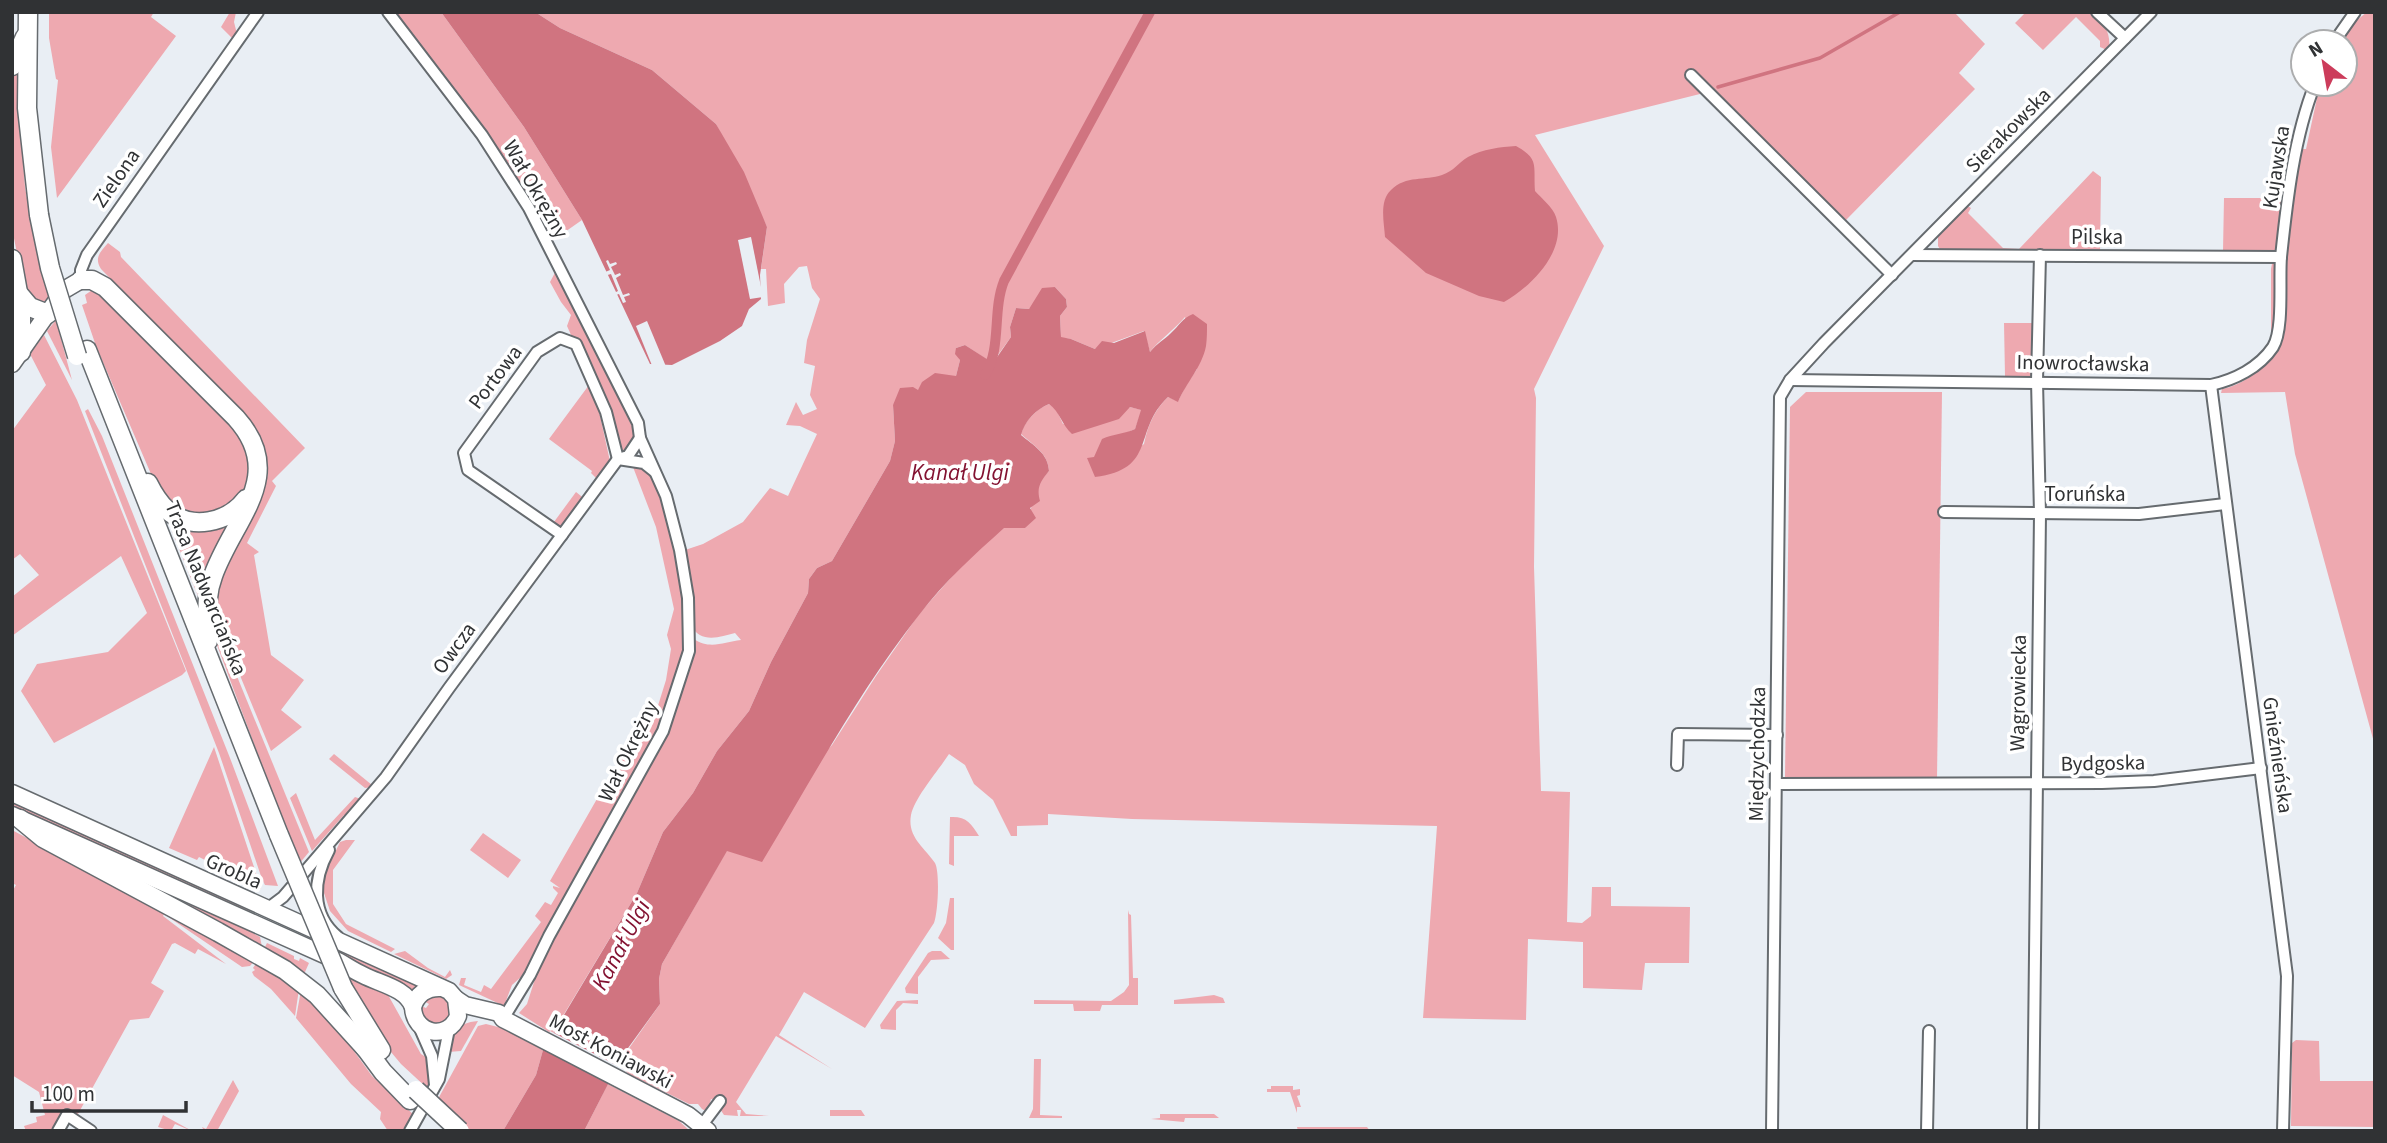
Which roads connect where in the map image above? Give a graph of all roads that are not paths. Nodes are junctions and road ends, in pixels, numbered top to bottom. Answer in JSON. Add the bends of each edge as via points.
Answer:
{"nodes":[{"id":1,"x":258,"y":12,"type":"edge"},
{"id":2,"x":388,"y":12,"type":"edge"},
{"id":3,"x":2097,"y":12,"type":"edge"},
{"id":4,"x":2151,"y":12,"type":"edge"},
{"id":5,"x":2355,"y":12,"type":"edge"},
{"id":6,"x":32,"y":16,"type":"edge"},
{"id":7,"x":2344,"y":28,"type":"edge"},
{"id":8,"x":2125,"y":38,"type":"junction"},
{"id":9,"x":12,"y":66,"type":"edge"},
{"id":10,"x":1691,"y":75,"type":"dead end"},
{"id":11,"x":2309,"y":98,"type":"edge"},
{"id":12,"x":1912,"y":255,"type":"junction"},
{"id":13,"x":2040,"y":256,"type":"junction"},
{"id":14,"x":2281,"y":257,"type":"junction"},
{"id":15,"x":12,"y":259,"type":"edge"},
{"id":16,"x":1892,"y":275,"type":"junction"},
{"id":17,"x":81,"y":280,"type":"junction"},
{"id":18,"x":19,"y":294,"type":"junction"},
{"id":19,"x":48,"y":314,"type":"junction"},
{"id":20,"x":82,"y":353,"type":"junction"},
{"id":21,"x":17,"y":358,"type":"edge"},
{"id":22,"x":1790,"y":380,"type":"junction"},
{"id":23,"x":2037,"y":381,"type":"junction"},
{"id":24,"x":2211,"y":385,"type":"junction"},
{"id":25,"x":640,"y":438,"type":"junction"},
{"id":26,"x":122,"y":440,"type":"junction"},
{"id":27,"x":618,"y":459,"type":"junction"},
{"id":28,"x":655,"y":471,"type":"junction"},
{"id":29,"x":255,"y":488,"type":"junction"},
{"id":30,"x":2225,"y":504,"type":"junction"},
{"id":31,"x":1944,"y":512,"type":"dead end"},
{"id":32,"x":2040,"y":514,"type":"junction"},
{"id":33,"x":562,"y":535,"type":"junction"},
{"id":34,"x":208,"y":656,"type":"junction"},
{"id":35,"x":1777,"y":735,"type":"junction"},
{"id":36,"x":1678,"y":765,"type":"dead end"},
{"id":37,"x":2261,"y":768,"type":"junction"},
{"id":38,"x":2036,"y":783,"type":"junction"},
{"id":39,"x":1776,"y":784,"type":"junction"},
{"id":40,"x":12,"y":793,"type":"edge"},
{"id":41,"x":16,"y":817,"type":"edge"},
{"id":42,"x":339,"y":832,"type":"junction"},
{"id":43,"x":273,"y":837,"type":"junction"},
{"id":44,"x":267,"y":909,"type":"junction"},
{"id":45,"x":349,"y":946,"type":"junction"},
{"id":46,"x":439,"y":988,"type":"junction"},
{"id":47,"x":330,"y":991,"type":"junction"},
{"id":48,"x":456,"y":999,"type":"junction"},
{"id":49,"x":413,"y":1007,"type":"junction"},
{"id":50,"x":507,"y":1021,"type":"junction"},
{"id":51,"x":418,"y":1024,"type":"junction"},
{"id":52,"x":452,"y":1025,"type":"junction"},
{"id":53,"x":1929,"y":1031,"type":"dead end"},
{"id":54,"x":435,"y":1087,"type":"junction"},
{"id":55,"x":413,"y":1095,"type":"junction"},
{"id":56,"x":720,"y":1101,"type":"dead end"},
{"id":57,"x":700,"y":1124,"type":"edge"},
{"id":58,"x":58,"y":1131,"type":"edge"},
{"id":59,"x":92,"y":1131,"type":"edge"},
{"id":60,"x":410,"y":1131,"type":"edge"},
{"id":61,"x":443,"y":1131,"type":"edge"},
{"id":62,"x":460,"y":1131,"type":"edge"},
{"id":63,"x":1772,"y":1131,"type":"edge"},
{"id":64,"x":1927,"y":1131,"type":"edge"},
{"id":65,"x":2033,"y":1131,"type":"edge"},
{"id":66,"x":2283,"y":1131,"type":"edge"}],
"edges":[{"from":1,"to":17,"type":"street","name":"Zielona","via":[[87,255]]},
{"from":2,"to":25,"type":"street","name":"Wał Okrężny","via":[[482,135],[529,208],[638,423]]},
{"from":3,"to":8,"type":"street"},
{"from":4,"to":8,"type":"street","name":"Sierakowska"},
{"from":5,"to":7,"type":"street"},
{"from":6,"to":9,"type":"main road"},
{"from":6,"to":20,"type":"main road","name":"Trasa Nadwarciańska","via":[[44,213]]},
{"from":8,"to":12,"type":"street","name":"Sierakowska"},
{"from":10,"to":16,"type":"street"},
{"from":11,"to":14,"type":"street","name":"Kujawska"},
{"from":12,"to":13,"type":"street","name":"Pilska"},
{"from":12,"to":16,"type":"street","name":"Sierakowska"},
{"from":13,"to":14,"type":"street","name":"Pilska"},
{"from":13,"to":23,"type":"street","name":"Wągrowiecka"},
{"from":14,"to":24,"type":"street","name":"Inowrocławska","via":[[2278,335],[2272,348],[2238,378]]},
{"from":15,"to":18,"type":"main road"},
{"from":16,"to":22,"type":"street","name":"Sierakowska"},
{"from":17,"to":19,"type":"main road","name":"Zielona","via":[[64,290]]},
{"from":17,"to":29,"type":"main road","via":[[105,287],[240,423],[258,453]]},
{"from":18,"to":19,"type":"main road","via":[[30,307]]},
{"from":18,"to":21,"type":"main road","via":[[22,317]]},
{"from":19,"to":21,"type":"main road","name":"Zielona"},
{"from":20,"to":26,"type":"main road","name":"Trasa Nadwarciańska"},
{"from":20,"to":43,"type":"main road","name":"Trasa Nadwarciańska"},
{"from":22,"to":23,"type":"street","name":"Inowrocławska"},
{"from":22,"to":35,"type":"street","name":"Międzychodzka","via":[[1780,397]]},
{"from":23,"to":24,"type":"street","name":"Inowrocławska"},
{"from":23,"to":32,"type":"street","name":"Wągrowiecka"},
{"from":24,"to":30,"type":"street","name":"Gnieźnieńska"},
{"from":25,"to":27,"type":"street","via":[[628,456]]},
{"from":25,"to":28,"type":"street","name":"Wał Okrężny"},
{"from":26,"to":29,"type":"main road","via":[[157,498],[183,519],[204,522],[225,516]]},
{"from":26,"to":34,"type":"main road","name":"Trasa Nadwarciańska"},
{"from":27,"to":28,"type":"street","via":[[643,463]]},
{"from":27,"to":33,"type":"street","name":"Owcza"},
{"from":27,"to":33,"type":"street","name":"Portowa","via":[[606,412],[576,344],[560,338],[537,352],[464,453],[468,470]]},
{"from":28,"to":50,"type":"street","name":"Wał Okrężny","via":[[680,550],[688,598],[689,651],[657,742]]},
{"from":29,"to":34,"type":"main road","via":[[208,591]]},
{"from":30,"to":32,"type":"street","name":"Toruńska","via":[[2139,514]]},
{"from":30,"to":37,"type":"street","name":"Gnieźnieńska"},
{"from":31,"to":32,"type":"street","name":"Toruńska"},
{"from":32,"to":38,"type":"street","name":"Wągrowiecka"},
{"from":33,"to":42,"type":"street","name":"Owcza","via":[[386,777]]},
{"from":34,"to":43,"type":"main road","name":"Trasa Nadwarciańska"},
{"from":35,"to":36,"type":"street","via":[[1678,734]]},
{"from":35,"to":39,"type":"street","name":"Międzychodzka"},
{"from":37,"to":38,"type":"street","name":"Bydgoska","via":[[2154,781]]},
{"from":37,"to":66,"type":"street","name":"Gnieźnieńska","via":[[2287,976]]},
{"from":38,"to":39,"type":"street","name":"Bydgoska"},
{"from":38,"to":65,"type":"street","name":"Wągrowiecka"},
{"from":39,"to":63,"type":"street","name":"Międzychodzka"},
{"from":40,"to":44,"type":"main road","name":"Grobla"},
{"from":41,"to":47,"type":"main road","via":[[43,838]]},
{"from":41,"to":49,"type":"main road","name":"Grobla","via":[[341,962],[399,991]]},
{"from":42,"to":44,"type":"street","name":"Owcza"},
{"from":42,"to":45,"type":"street","name":"Owcza","via":[[324,858],[315,893],[332,932]]},
{"from":43,"to":47,"type":"main road","name":"Trasa Nadwarciańska"},
{"from":44,"to":45,"type":"main road","name":"Grobla"},
{"from":45,"to":46,"type":"main road","name":"Grobla"},
{"from":46,"to":48,"type":"main road"},
{"from":46,"to":49,"type":"main road","via":[[421,993]]},
{"from":47,"to":55,"type":"main road","name":"Trasa Nadwarciańska","via":[[372,1038]]},
{"from":47,"to":55,"type":"main road","name":"Trasa Nadwarciańska","via":[[366,1049]]},
{"from":48,"to":50,"type":"main road","via":[[496,1011]]},
{"from":48,"to":52,"type":"main road","via":[[459,1010]]},
{"from":49,"to":51,"type":"main road"},
{"from":50,"to":52,"type":"main road","via":[[470,1017]]},
{"from":50,"to":57,"type":"main road","name":"Most Koniawski"},
{"from":51,"to":52,"type":"main road","via":[[436,1033]]},
{"from":51,"to":54,"type":"street","via":[[432,1056]]},
{"from":52,"to":54,"type":"street"},
{"from":53,"to":64,"type":"street"},
{"from":54,"to":60,"type":"street"},
{"from":55,"to":61,"type":"main road","name":"Trasa Nadwarciańska"},
{"from":55,"to":62,"type":"main road","name":"Trasa Nadwarciańska","bridge":true},
{"from":56,"to":57,"type":"street"},
{"from":58,"to":59,"type":"street","via":[[66,1115]]}]}
